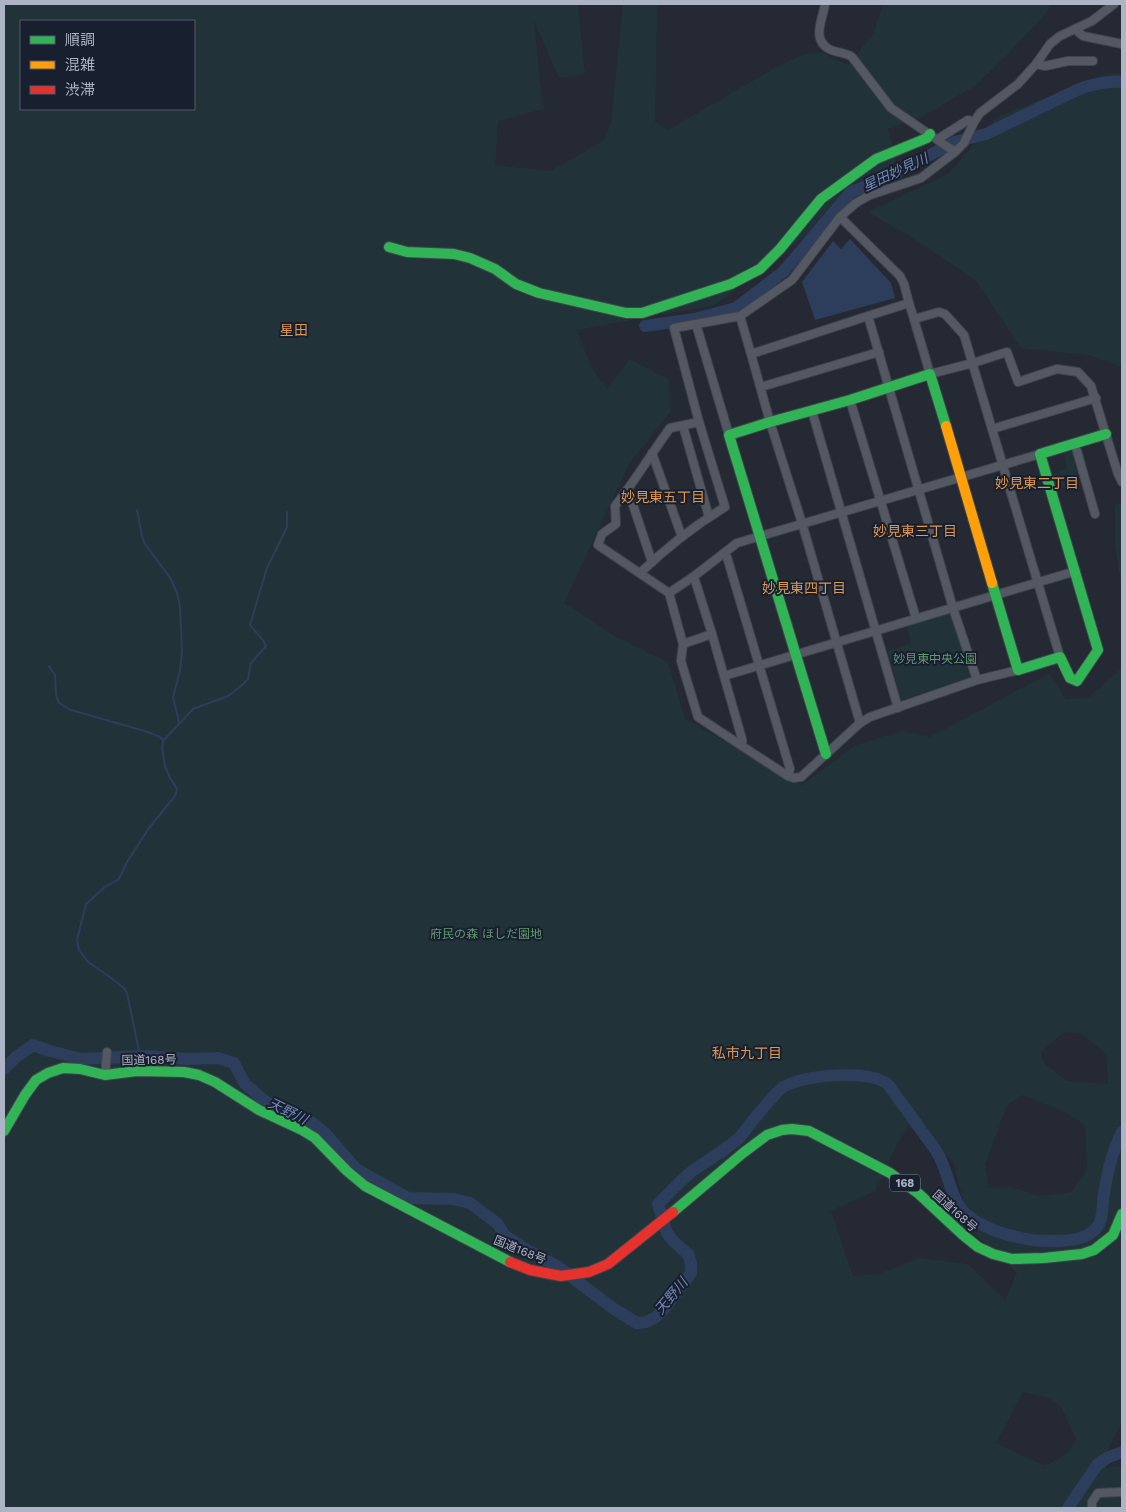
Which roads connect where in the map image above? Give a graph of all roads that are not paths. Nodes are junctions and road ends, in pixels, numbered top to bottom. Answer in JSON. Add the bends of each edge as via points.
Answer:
{"nodes":[{"id":1,"x":825,"y":4,"type":"edge"},
{"id":2,"x":1114,"y":4,"type":"edge"},
{"id":3,"x":1075,"y":29,"type":"junction"},
{"id":4,"x":1122,"y":44,"type":"edge"},
{"id":5,"x":1093,"y":61,"type":"dead end"},
{"id":6,"x":1036,"y":64,"type":"junction"},
{"id":7,"x":974,"y":122,"type":"junction"},
{"id":8,"x":937,"y":139,"type":"junction"},
{"id":9,"x":953,"y":150,"type":"junction"},
{"id":10,"x":840,"y":217,"type":"junction"},
{"id":11,"x":389,"y":247,"type":"dead end"},
{"id":12,"x":909,"y":303,"type":"junction"},
{"id":13,"x":740,"y":316,"type":"junction"},
{"id":14,"x":868,"y":316,"type":"junction"},
{"id":15,"x":914,"y":319,"type":"junction"},
{"id":16,"x":696,"y":324,"type":"junction"},
{"id":17,"x":878,"y":352,"type":"junction"},
{"id":18,"x":751,"y":354,"type":"junction"},
{"id":19,"x":973,"y":363,"type":"junction"},
{"id":20,"x":930,"y":374,"type":"junction"},
{"id":21,"x":760,"y":387,"type":"junction"},
{"id":22,"x":889,"y":387,"type":"junction"},
{"id":23,"x":1096,"y":398,"type":"junction"},
{"id":24,"x":850,"y":400,"type":"junction"},
{"id":25,"x":812,"y":411,"type":"junction"},
{"id":26,"x":699,"y":422,"type":"junction"},
{"id":27,"x":770,"y":422,"type":"junction"},
{"id":28,"x":683,"y":426,"type":"junction"},
{"id":29,"x":992,"y":429,"type":"junction"},
{"id":30,"x":1106,"y":434,"type":"junction"},
{"id":31,"x":729,"y":435,"type":"junction"},
{"id":32,"x":1075,"y":444,"type":"junction"},
{"id":33,"x":652,"y":453,"type":"junction"},
{"id":34,"x":1040,"y":454,"type":"junction"},
{"id":35,"x":1002,"y":465,"type":"junction"},
{"id":36,"x":960,"y":477,"type":"junction"},
{"id":37,"x":1122,"y":482,"type":"edge"},
{"id":38,"x":919,"y":489,"type":"junction"},
{"id":39,"x":628,"y":490,"type":"junction"},
{"id":40,"x":880,"y":500,"type":"junction"},
{"id":41,"x":840,"y":513,"type":"junction"},
{"id":42,"x":1095,"y":514,"type":"dead end"},
{"id":43,"x":709,"y":517,"type":"junction"},
{"id":44,"x":802,"y":523,"type":"junction"},
{"id":45,"x":760,"y":535,"type":"junction"},
{"id":46,"x":682,"y":537,"type":"junction"},
{"id":47,"x":723,"y":554,"type":"junction"},
{"id":48,"x":652,"y":562,"type":"junction"},
{"id":49,"x":1076,"y":571,"type":"junction"},
{"id":50,"x":640,"y":573,"type":"junction"},
{"id":51,"x":693,"y":577,"type":"junction"},
{"id":52,"x":1038,"y":582,"type":"junction"},
{"id":53,"x":669,"y":593,"type":"junction"},
{"id":54,"x":996,"y":595,"type":"junction"},
{"id":55,"x":953,"y":608,"type":"junction"},
{"id":56,"x":916,"y":618,"type":"junction"},
{"id":57,"x":876,"y":630,"type":"junction"},
{"id":58,"x":712,"y":634,"type":"junction"},
{"id":59,"x":836,"y":642,"type":"junction"},
{"id":60,"x":684,"y":644,"type":"junction"},
{"id":61,"x":794,"y":654,"type":"junction"},
{"id":62,"x":1060,"y":657,"type":"junction"},
{"id":63,"x":758,"y":665,"type":"junction"},
{"id":64,"x":1018,"y":670,"type":"junction"},
{"id":65,"x":724,"y":676,"type":"junction"},
{"id":66,"x":977,"y":680,"type":"junction"},
{"id":67,"x":898,"y":708,"type":"junction"},
{"id":68,"x":860,"y":723,"type":"junction"},
{"id":69,"x":742,"y":746,"type":"junction"},
{"id":70,"x":826,"y":754,"type":"junction"},
{"id":71,"x":788,"y":776,"type":"junction"},
{"id":72,"x":107,"y":1052,"type":"dead end"},
{"id":73,"x":105,"y":1072,"type":"junction"},
{"id":74,"x":4,"y":1132,"type":"edge"},
{"id":75,"x":1122,"y":1214,"type":"edge"},
{"id":76,"x":1122,"y":1492,"type":"edge"},
{"id":77,"x":1092,"y":1508,"type":"edge"}],
"edges":[{"from":1,"to":8,"type":"street","via":[[819,29],[824,44],[830,50],[852,57],[891,108]]},
{"from":2,"to":3,"type":"street"},
{"from":3,"to":4,"type":"street","via":[[1083,36]]},
{"from":3,"to":6,"type":"street","via":[[1050,44]]},
{"from":5,"to":6,"type":"street"},
{"from":6,"to":7,"type":"street"},
{"from":7,"to":8,"type":"street","via":[[968,120]]},
{"from":7,"to":9,"type":"street","via":[[964,143]]},
{"from":8,"to":9,"type":"street"},
{"from":8,"to":11,"type":"main road","via":[[927,138],[876,159],[821,199],[760,269],[731,284],[642,313],[626,313],[539,293],[470,258],[407,252]]},
{"from":9,"to":10,"type":"street","via":[[921,178],[870,195]]},
{"from":10,"to":12,"type":"street","via":[[900,276]]},
{"from":10,"to":13,"type":"street","via":[[792,280]]},
{"from":12,"to":14,"type":"street"},
{"from":12,"to":15,"type":"street"},
{"from":13,"to":16,"type":"street"},
{"from":13,"to":18,"type":"street"},
{"from":14,"to":17,"type":"street"},
{"from":14,"to":18,"type":"street"},
{"from":15,"to":19,"type":"street","via":[[940,312],[945,314],[964,335]]},
{"from":15,"to":20,"type":"street"},
{"from":16,"to":26,"type":"street","via":[[674,328]]},
{"from":16,"to":31,"type":"street"},
{"from":17,"to":21,"type":"street"},
{"from":17,"to":22,"type":"street"},
{"from":18,"to":21,"type":"street"},
{"from":19,"to":20,"type":"street"},
{"from":19,"to":23,"type":"street","via":[[1007,352],[1018,382],[1057,369],[1078,372],[1092,386]]},
{"from":19,"to":29,"type":"street"},
{"from":20,"to":22,"type":"main road"},
{"from":20,"to":36,"type":"main road"},
{"from":21,"to":27,"type":"street"},
{"from":22,"to":24,"type":"main road"},
{"from":22,"to":38,"type":"street"},
{"from":23,"to":29,"type":"street"},
{"from":23,"to":30,"type":"street"},
{"from":24,"to":25,"type":"main road"},
{"from":24,"to":40,"type":"street"},
{"from":25,"to":27,"type":"main road"},
{"from":25,"to":41,"type":"street"},
{"from":26,"to":28,"type":"street"},
{"from":26,"to":43,"type":"street","via":[[725,507]]},
{"from":27,"to":31,"type":"main road"},
{"from":27,"to":44,"type":"street"},
{"from":28,"to":33,"type":"street","via":[[670,428]]},
{"from":28,"to":43,"type":"street"},
{"from":29,"to":35,"type":"street"},
{"from":30,"to":32,"type":"main road"},
{"from":30,"to":37,"type":"street"},
{"from":31,"to":45,"type":"main road"},
{"from":32,"to":34,"type":"main road"},
{"from":32,"to":42,"type":"street"},
{"from":33,"to":39,"type":"street"},
{"from":33,"to":46,"type":"street"},
{"from":34,"to":35,"type":"street"},
{"from":34,"to":49,"type":"main road"},
{"from":35,"to":36,"type":"street"},
{"from":35,"to":52,"type":"street"},
{"from":36,"to":38,"type":"street"},
{"from":36,"to":54,"type":"main road"},
{"from":38,"to":40,"type":"street"},
{"from":38,"to":55,"type":"street"},
{"from":39,"to":48,"type":"street"},
{"from":39,"to":50,"type":"street","via":[[615,506],[616,524],[602,534],[598,545]]},
{"from":40,"to":41,"type":"street"},
{"from":40,"to":56,"type":"street"},
{"from":41,"to":44,"type":"street"},
{"from":41,"to":57,"type":"street"},
{"from":43,"to":46,"type":"street"},
{"from":44,"to":45,"type":"street"},
{"from":44,"to":59,"type":"street"},
{"from":45,"to":47,"type":"street","via":[[737,543]]},
{"from":45,"to":61,"type":"main road"},
{"from":46,"to":48,"type":"street"},
{"from":47,"to":51,"type":"street"},
{"from":47,"to":63,"type":"street","via":[[727,557]]},
{"from":48,"to":50,"type":"street"},
{"from":49,"to":52,"type":"street"},
{"from":49,"to":62,"type":"main road","via":[[1098,650],[1077,680],[1070,678]]},
{"from":50,"to":53,"type":"street"},
{"from":51,"to":53,"type":"street"},
{"from":51,"to":58,"type":"street"},
{"from":52,"to":54,"type":"street"},
{"from":52,"to":62,"type":"street"},
{"from":53,"to":60,"type":"street"},
{"from":54,"to":55,"type":"street"},
{"from":54,"to":64,"type":"main road"},
{"from":55,"to":56,"type":"street"},
{"from":55,"to":66,"type":"street"},
{"from":56,"to":57,"type":"street"},
{"from":57,"to":59,"type":"street"},
{"from":57,"to":67,"type":"street"},
{"from":58,"to":60,"type":"street"},
{"from":58,"to":65,"type":"street"},
{"from":59,"to":61,"type":"street"},
{"from":59,"to":68,"type":"street"},
{"from":60,"to":69,"type":"street","via":[[681,661],[698,717]]},
{"from":61,"to":63,"type":"street"},
{"from":61,"to":70,"type":"main road"},
{"from":62,"to":64,"type":"main road"},
{"from":63,"to":65,"type":"street"},
{"from":63,"to":71,"type":"street","via":[[790,769]]},
{"from":64,"to":66,"type":"street"},
{"from":65,"to":69,"type":"street"},
{"from":66,"to":67,"type":"street"},
{"from":67,"to":68,"type":"street"},
{"from":68,"to":70,"type":"street"},
{"from":69,"to":71,"type":"street"},
{"from":70,"to":71,"type":"street","via":[[801,777]]},
{"from":72,"to":73,"type":"street"},
{"from":73,"to":74,"type":"main road","name":"国道168号","number":"168","via":[[62,1068],[36,1080]]},
{"from":73,"to":75,"type":"main road","name":"国道168号","number":"168","via":[[176,1072],[208,1078],[259,1110],[315,1138],[365,1186],[512,1262],[546,1274],[561,1276],[589,1272],[608,1264],[767,1135],[782,1130],[809,1132],[890,1173],[919,1194],[978,1247],[1012,1259],[1082,1254],[1094,1250],[1113,1235]]},
{"from":76,"to":77,"type":"street","via":[[1098,1493]]}]}
